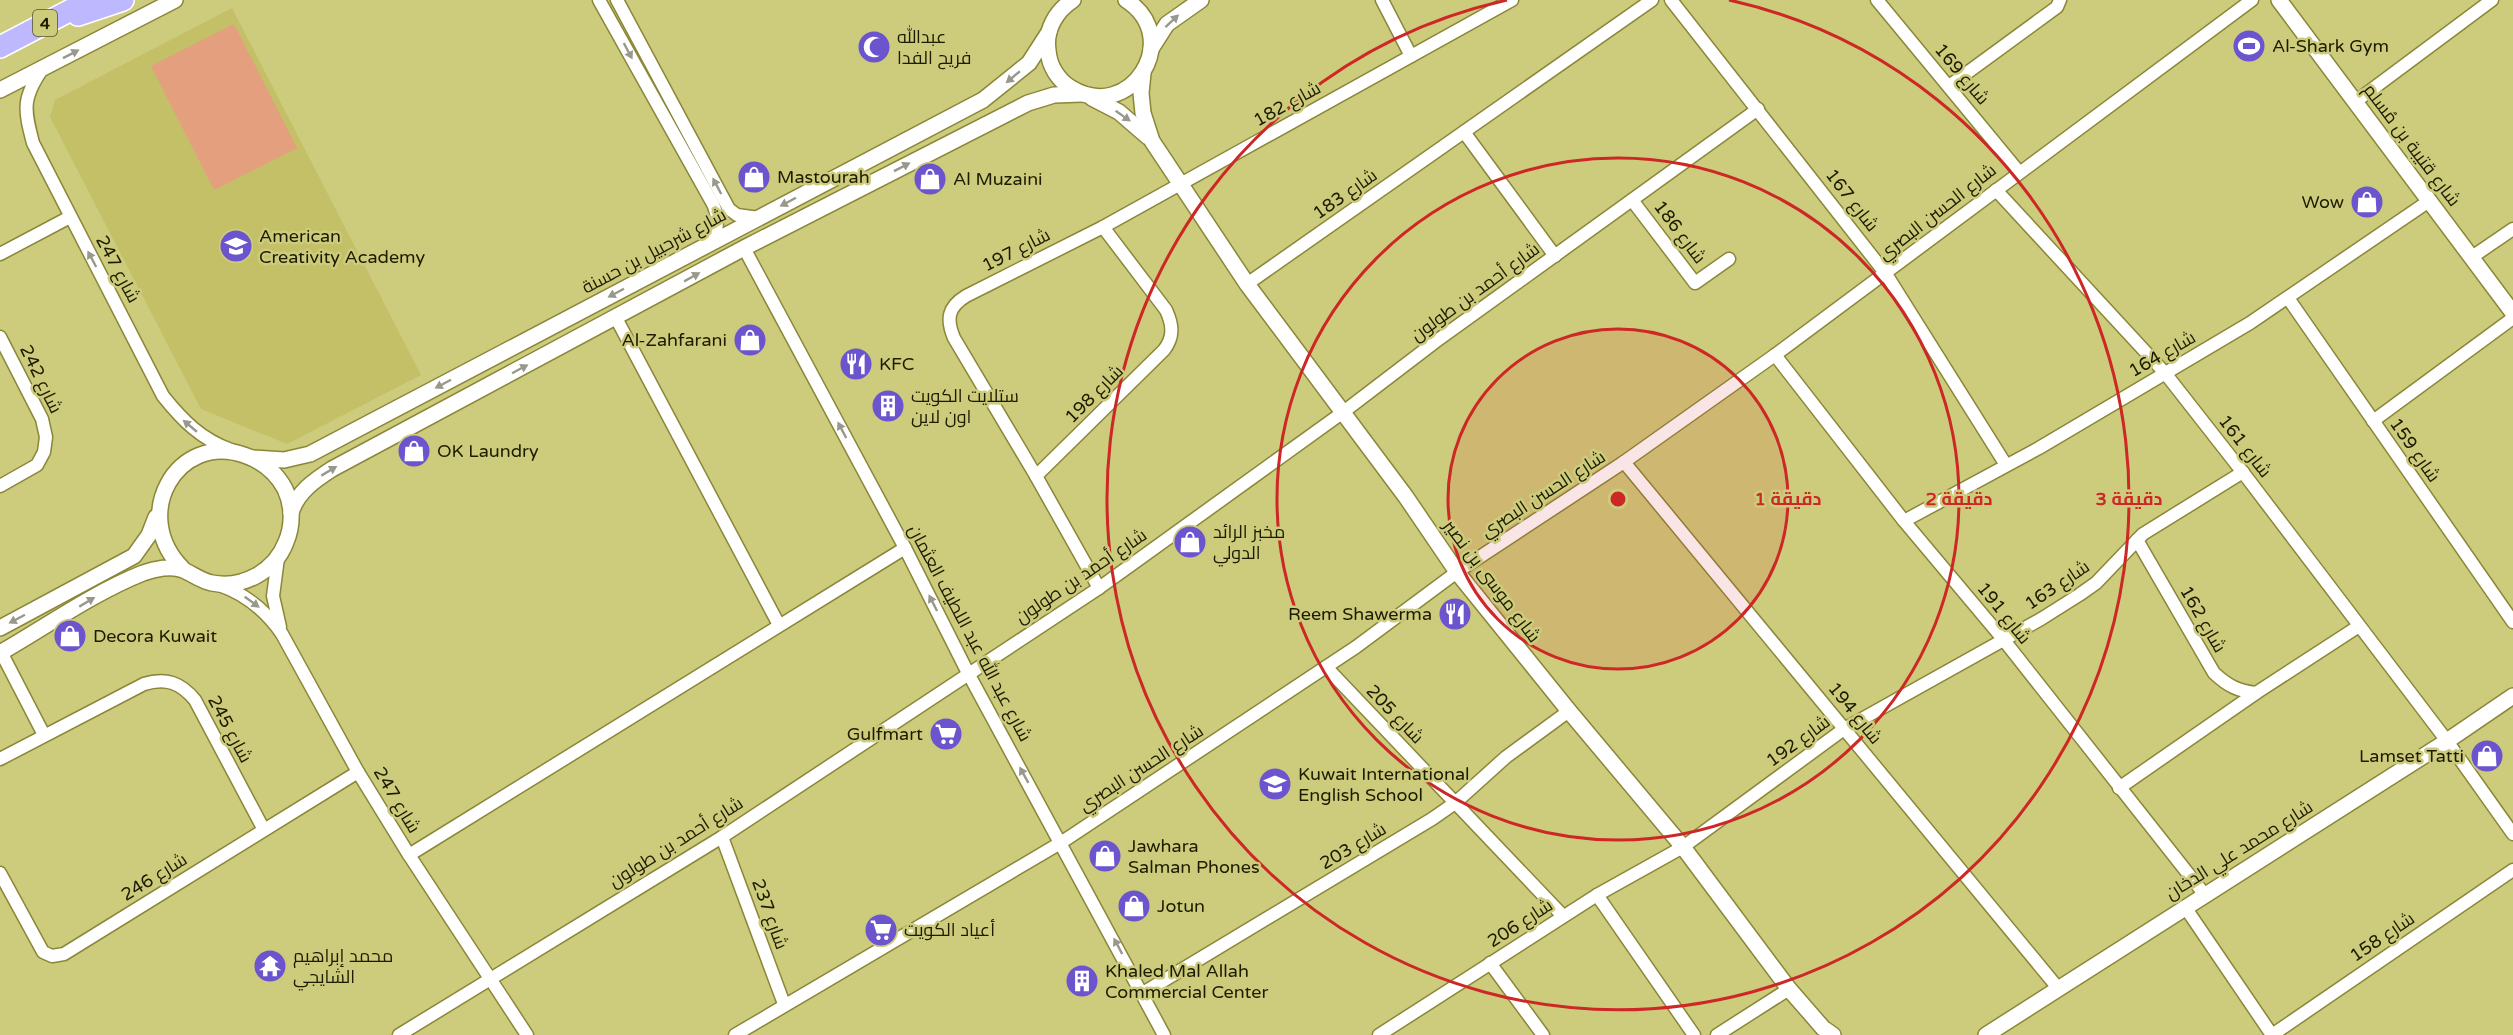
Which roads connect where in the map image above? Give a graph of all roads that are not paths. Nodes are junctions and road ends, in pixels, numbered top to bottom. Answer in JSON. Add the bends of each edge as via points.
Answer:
{"nodes":[{"id":1,"x":90,"y":0,"type":"edge"},
{"id":2,"x":123,"y":0,"type":"edge"},
{"id":3,"x":175,"y":0,"type":"edge"},
{"id":4,"x":599,"y":0,"type":"edge"},
{"id":5,"x":617,"y":0,"type":"edge"},
{"id":6,"x":1059,"y":0,"type":"edge"},
{"id":7,"x":1073,"y":0,"type":"edge"},
{"id":8,"x":1126,"y":0,"type":"edge"},
{"id":9,"x":1201,"y":0,"type":"edge"},
{"id":10,"x":1382,"y":0,"type":"edge"},
{"id":11,"x":1512,"y":0,"type":"edge"},
{"id":12,"x":1652,"y":0,"type":"edge"},
{"id":13,"x":1671,"y":0,"type":"edge"},
{"id":14,"x":1877,"y":0,"type":"edge"},
{"id":15,"x":2060,"y":0,"type":"edge"},
{"id":16,"x":2252,"y":0,"type":"edge"},
{"id":17,"x":2279,"y":0,"type":"edge"},
{"id":18,"x":2492,"y":0,"type":"edge"},
{"id":19,"x":1050,"y":28,"type":"junction"},
{"id":20,"x":31,"y":31,"type":"junction"},
{"id":21,"x":0,"y":47,"type":"edge"},
{"id":22,"x":1151,"y":49,"type":"junction"},
{"id":23,"x":1411,"y":56,"type":"junction"},
{"id":24,"x":43,"y":68,"type":"junction"},
{"id":25,"x":1143,"y":73,"type":"junction"},
{"id":26,"x":1950,"y":86,"type":"junction"},
{"id":27,"x":0,"y":90,"type":"edge"},
{"id":28,"x":1086,"y":95,"type":"junction"},
{"id":29,"x":2355,"y":102,"type":"junction"},
{"id":30,"x":1758,"y":109,"type":"junction"},
{"id":31,"x":1464,"y":132,"type":"junction"},
{"id":32,"x":1152,"y":141,"type":"junction"},
{"id":33,"x":2019,"y":172,"type":"junction"},
{"id":34,"x":1180,"y":183,"type":"junction"},
{"id":35,"x":1996,"y":190,"type":"junction"},
{"id":36,"x":1632,"y":200,"type":"junction"},
{"id":37,"x":2429,"y":201,"type":"junction"},
{"id":38,"x":70,"y":218,"type":"junction"},
{"id":39,"x":759,"y":218,"type":"junction"},
{"id":40,"x":1103,"y":227,"type":"junction"},
{"id":41,"x":2513,"y":229,"type":"edge"},
{"id":42,"x":710,"y":243,"type":"junction"},
{"id":43,"x":744,"y":248,"type":"junction"},
{"id":44,"x":0,"y":254,"type":"edge"},
{"id":45,"x":1555,"y":255,"type":"junction"},
{"id":46,"x":2472,"y":257,"type":"junction"},
{"id":47,"x":1729,"y":259,"type":"dead end"},
{"id":48,"x":1886,"y":274,"type":"junction"},
{"id":49,"x":1247,"y":284,"type":"junction"},
{"id":50,"x":2288,"y":298,"type":"junction"},
{"id":51,"x":2513,"y":313,"type":"edge"},
{"id":52,"x":615,"y":318,"type":"junction"},
{"id":53,"x":2513,"y":318,"type":"edge"},
{"id":54,"x":0,"y":337,"type":"edge"},
{"id":55,"x":1775,"y":355,"type":"junction"},
{"id":56,"x":2165,"y":373,"type":"junction"},
{"id":57,"x":1342,"y":413,"type":"junction"},
{"id":58,"x":2373,"y":421,"type":"junction"},
{"id":59,"x":246,"y":456,"type":"junction"},
{"id":60,"x":1624,"y":462,"type":"junction"},
{"id":61,"x":2007,"y":465,"type":"junction"},
{"id":62,"x":2243,"y":472,"type":"junction"},
{"id":63,"x":1036,"y":476,"type":"junction"},
{"id":64,"x":0,"y":486,"type":"edge"},
{"id":65,"x":159,"y":511,"type":"junction"},
{"id":66,"x":291,"y":513,"type":"junction"},
{"id":67,"x":1904,"y":521,"type":"junction"},
{"id":68,"x":2137,"y":540,"type":"junction"},
{"id":69,"x":905,"y":548,"type":"junction"},
{"id":70,"x":278,"y":558,"type":"junction"},
{"id":71,"x":183,"y":569,"type":"junction"},
{"id":72,"x":1457,"y":572,"type":"junction"},
{"id":73,"x":212,"y":583,"type":"junction"},
{"id":74,"x":1099,"y":588,"type":"junction"},
{"id":75,"x":2513,"y":622,"type":"edge"},
{"id":76,"x":779,"y":625,"type":"junction"},
{"id":77,"x":2359,"y":626,"type":"junction"},
{"id":78,"x":0,"y":628,"type":"edge"},
{"id":79,"x":282,"y":634,"type":"junction"},
{"id":80,"x":2003,"y":639,"type":"junction"},
{"id":81,"x":1,"y":652,"type":"edge"},
{"id":82,"x":1326,"y":667,"type":"junction"},
{"id":83,"x":968,"y":673,"type":"junction"},
{"id":84,"x":2256,"y":693,"type":"junction"},
{"id":85,"x":2513,"y":696,"type":"edge"},
{"id":86,"x":1569,"y":711,"type":"junction"},
{"id":87,"x":1844,"y":729,"type":"junction"},
{"id":88,"x":44,"y":735,"type":"junction"},
{"id":89,"x":2447,"y":741,"type":"junction"},
{"id":90,"x":0,"y":759,"type":"edge"},
{"id":91,"x":358,"y":772,"type":"junction"},
{"id":92,"x":2119,"y":788,"type":"junction"},
{"id":93,"x":1455,"y":802,"type":"junction"},
{"id":94,"x":264,"y":830,"type":"junction"},
{"id":95,"x":2513,"y":834,"type":"edge"},
{"id":96,"x":722,"y":837,"type":"junction"},
{"id":97,"x":1062,"y":842,"type":"junction"},
{"id":98,"x":1683,"y":847,"type":"junction"},
{"id":99,"x":409,"y":855,"type":"junction"},
{"id":100,"x":2513,"y":870,"type":"edge"},
{"id":101,"x":0,"y":873,"type":"edge"},
{"id":102,"x":1597,"y":895,"type":"junction"},
{"id":103,"x":2205,"y":895,"type":"junction"},
{"id":104,"x":2185,"y":907,"type":"junction"},
{"id":105,"x":1563,"y":916,"type":"junction"},
{"id":106,"x":1490,"y":963,"type":"junction"},
{"id":107,"x":491,"y":978,"type":"junction"},
{"id":108,"x":2058,"y":988,"type":"junction"},
{"id":109,"x":1789,"y":989,"type":"junction"},
{"id":110,"x":1143,"y":993,"type":"junction"},
{"id":111,"x":784,"y":1004,"type":"junction"},
{"id":112,"x":742,"y":1033,"type":"edge"},
{"id":113,"x":1827,"y":1033,"type":"edge"},
{"id":114,"x":399,"y":1035,"type":"edge"},
{"id":115,"x":527,"y":1035,"type":"edge"},
{"id":116,"x":1164,"y":1035,"type":"edge"},
{"id":117,"x":1379,"y":1035,"type":"edge"},
{"id":118,"x":1543,"y":1035,"type":"edge"},
{"id":119,"x":1694,"y":1035,"type":"edge"},
{"id":120,"x":1717,"y":1035,"type":"edge"},
{"id":121,"x":1986,"y":1035,"type":"edge"},
{"id":122,"x":2272,"y":1035,"type":"edge"}],
"edges":[{"from":1,"to":20,"type":"highway","number":"4"},
{"from":2,"to":20,"type":"highway"},
{"from":24,"to":3,"type":"street","one_way":true},
{"from":4,"to":42,"type":"street","one_way":true,"via":[[713,204],[717,234]]},
{"from":39,"to":5,"type":"street","one_way":true,"via":[[737,215],[729,209]]},
{"from":6,"to":19,"type":"street"},
{"from":7,"to":19,"type":"street","via":[[1061,9]]},
{"from":8,"to":22,"type":"street","via":[[1147,24]]},
{"from":22,"to":9,"type":"street","one_way":true,"via":[[1167,24]]},
{"from":10,"to":23,"type":"street"},
{"from":11,"to":23,"type":"street","name":"شارع 182"},
{"from":12,"to":31,"type":"street","name":"شارع 183"},
{"from":13,"to":30,"type":"street","name":"شارع 167"},
{"from":14,"to":26,"type":"street","name":"شارع 169"},
{"from":15,"to":26,"type":"street","via":[[2057,7]]},
{"from":16,"to":33,"type":"street","name":"شارع الحسن البصري"},
{"from":17,"to":29,"type":"street","name":"شارع قتيبة بن مُسلم"},
{"from":18,"to":29,"type":"street"},
{"from":19,"to":28,"type":"street","name":"شارع موسى بن نصير","via":[[1047,49],[1056,73],[1067,86]]},
{"from":19,"to":39,"type":"street","name":"شارع شرحبيل بن حسنة","one_way":true,"via":[[1029,63],[982,100]]},
{"from":20,"to":21,"type":"highway","number":"4"},
{"from":22,"to":25,"type":"street","name":"شارع موسى بن نصير"},
{"from":23,"to":34,"type":"street","name":"شارع 182"},
{"from":24,"to":27,"type":"street"},
{"from":24,"to":38,"type":"street","name":"شارع 247","via":[[27,94],[25,114],[33,143]]},
{"from":25,"to":28,"type":"street","via":[[1124,90],[1108,96]]},
{"from":25,"to":32,"type":"street","name":"شارع موسى بن نصير","via":[[1143,113]]},
{"from":26,"to":33,"type":"street","name":"شارع 169"},
{"from":28,"to":32,"type":"street","name":"شارع موسى بن نصير","one_way":true,"via":[[1119,112]]},
{"from":43,"to":28,"type":"street","one_way":true,"via":[[1028,103],[1054,95]]},
{"from":29,"to":37,"type":"street","name":"شارع قتيبة بن مُسلم"},
{"from":30,"to":36,"type":"street","name":"شارع أحمد بن طولون"},
{"from":30,"to":48,"type":"street","name":"شارع 167"},
{"from":31,"to":45,"type":"street"},
{"from":31,"to":49,"type":"street","name":"شارع 183"},
{"from":32,"to":34,"type":"street","name":"شارع موسى بن نصير"},
{"from":33,"to":35,"type":"street","name":"شارع الحسن البصري"},
{"from":34,"to":40,"type":"street","name":"شارع 197"},
{"from":34,"to":49,"type":"street","name":"شارع موسى بن نصير"},
{"from":35,"to":48,"type":"street","name":"شارع الحسن البصري"},
{"from":35,"to":56,"type":"street","name":"شارع 161"},
{"from":36,"to":45,"type":"street","name":"شارع أحمد بن طولون"},
{"from":36,"to":47,"type":"street","name":"شارع 186","via":[[1695,283]]},
{"from":37,"to":46,"type":"street","name":"شارع قتيبة بن مُسلم"},
{"from":37,"to":50,"type":"street","name":"شارع 164"},
{"from":38,"to":44,"type":"street"},
{"from":59,"to":38,"type":"street","name":"شارع 247","one_way":true,"via":[[214,444],[191,428],[163,396]]},
{"from":39,"to":42,"type":"street","name":"شارع شرحبيل بن حسنة"},
{"from":40,"to":63,"type":"street","name":"شارع 198","via":[[1162,303],[1172,333],[1164,350]]},
{"from":40,"to":63,"type":"street","name":"شارع 197","via":[[966,296],[950,312],[954,338]]},
{"from":41,"to":46,"type":"street"},
{"from":42,"to":59,"type":"street","name":"شارع شرحبيل بن حسنة","one_way":true,"via":[[310,454],[284,460]]},
{"from":52,"to":43,"type":"street","one_way":true},
{"from":69,"to":43,"type":"street","name":"شارع عبد الله عبد اللطيف العثمان","one_way":true},
{"from":45,"to":57,"type":"street","name":"شارع أحمد بن طولون"},
{"from":46,"to":51,"type":"street","name":"شارع قتيبة بن مُسلم"},
{"from":48,"to":55,"type":"street","name":"شارع الحسن البصري"},
{"from":48,"to":61,"type":"street","name":"شارع 167"},
{"from":49,"to":57,"type":"street","name":"شارع موسى بن نصير"},
{"from":50,"to":56,"type":"street","name":"شارع 164"},
{"from":50,"to":58,"type":"street","name":"شارع 159"},
{"from":66,"to":52,"type":"street","one_way":true,"via":[[303,491],[332,469]]},
{"from":52,"to":76,"type":"street"},
{"from":53,"to":58,"type":"street"},
{"from":54,"to":64,"type":"street","name":"شارع 242","via":[[42,419],[46,436],[37,465]]},
{"from":55,"to":60,"type":"street","name":"شارع الحسن البصري"},
{"from":55,"to":67,"type":"street","name":"شارع 191"},
{"from":56,"to":61,"type":"street","name":"شارع 164"},
{"from":56,"to":62,"type":"street","name":"شارع 161"},
{"from":57,"to":72,"type":"street","name":"شارع موسى بن نصير"},
{"from":57,"to":74,"type":"street","name":"شارع أحمد بن طولون"},
{"from":58,"to":75,"type":"street","name":"شارع 159"},
{"from":59,"to":65,"type":"street","via":[[218,452],[186,464],[165,489]]},
{"from":59,"to":66,"type":"street","via":[[262,463],[279,480]]},
{"from":60,"to":72,"type":"street","name":"شارع الحسن البصري"},
{"from":60,"to":87,"type":"street","name":"شارع 194"},
{"from":61,"to":67,"type":"street","name":"شارع 164"},
{"from":62,"to":68,"type":"street","name":"شارع 163"},
{"from":62,"to":77,"type":"street","name":"شارع 161"},
{"from":63,"to":74,"type":"street"},
{"from":65,"to":71,"type":"street","via":[[161,537]]},
{"from":65,"to":78,"type":"street","one_way":true,"via":[[134,556]]},
{"from":66,"to":70,"type":"street","via":[[288,536]]},
{"from":67,"to":80,"type":"street","name":"شارع 191"},
{"from":68,"to":80,"type":"street","name":"شارع 163","via":[[2096,584]]},
{"from":68,"to":84,"type":"street","name":"شارع 162","via":[[2214,673],[2238,691]]},
{"from":69,"to":76,"type":"street"},
{"from":83,"to":69,"type":"street","name":"شارع عبد الله عبد اللطيف العثمان","one_way":true},
{"from":70,"to":73,"type":"street","via":[[248,580]]},
{"from":70,"to":79,"type":"street","name":"شارع 247","via":[[273,596]]},
{"from":71,"to":73,"type":"street"},
{"from":81,"to":71,"type":"street","one_way":true,"via":[[118,583],[147,571]]},
{"from":72,"to":82,"type":"street","name":"شارع الحسن البصري"},
{"from":72,"to":86,"type":"street","name":"شارع موسى بن نصير"},
{"from":73,"to":79,"type":"street","name":"شارع 247","one_way":true,"via":[[252,602]]},
{"from":74,"to":83,"type":"street","name":"شارع أحمد بن طولون"},
{"from":76,"to":99,"type":"street"},
{"from":77,"to":84,"type":"street"},
{"from":77,"to":89,"type":"street","name":"شارع 161"},
{"from":79,"to":91,"type":"street","name":"شارع 247"},
{"from":80,"to":87,"type":"street","name":"شارع 192"},
{"from":80,"to":92,"type":"street","name":"شارع 191"},
{"from":81,"to":88,"type":"street"},
{"from":82,"to":93,"type":"street","name":"شارع 205"},
{"from":82,"to":97,"type":"street","name":"شارع الحسن البصري"},
{"from":83,"to":96,"type":"street","name":"شارع أحمد بن طولون"},
{"from":97,"to":83,"type":"street","name":"شارع عبد الله عبد اللطيف العثمان","one_way":true},
{"from":84,"to":92,"type":"street"},
{"from":85,"to":89,"type":"street","name":"شارع محمد علي الدخان"},
{"from":86,"to":93,"type":"street","name":"شارع 203"},
{"from":86,"to":98,"type":"street","name":"شارع موسى بن نصير"},
{"from":87,"to":98,"type":"street","name":"شارع 192"},
{"from":87,"to":108,"type":"street","name":"شارع 194"},
{"from":88,"to":90,"type":"street","name":"شارع 245"},
{"from":88,"to":94,"type":"street","name":"شارع 245","via":[[144,684],[173,682],[195,700]]},
{"from":89,"to":95,"type":"street","name":"شارع 161"},
{"from":89,"to":103,"type":"street","name":"شارع محمد علي الدخان"},
{"from":91,"to":94,"type":"street","name":"شارع 246"},
{"from":91,"to":99,"type":"street","name":"شارع 247"},
{"from":92,"to":103,"type":"street","name":"شارع 191"},
{"from":93,"to":105,"type":"street","name":"شارع 205"},
{"from":93,"to":110,"type":"street","name":"شارع 203"},
{"from":94,"to":101,"type":"street","name":"شارع 246","via":[[64,954],[52,956],[43,952]]},
{"from":96,"to":107,"type":"street","name":"شارع أحمد بن طولون"},
{"from":96,"to":111,"type":"street","name":"شارع 237"},
{"from":110,"to":97,"type":"street","name":"شارع عبد الله عبد اللطيف العثمان","one_way":true},
{"from":97,"to":111,"type":"street","name":"شارع الحسن البصري"},
{"from":98,"to":102,"type":"street","name":"شارع 206"},
{"from":98,"to":109,"type":"street","name":"شارع موسى بن نصير"},
{"from":99,"to":107,"type":"street","name":"شارع 247"},
{"from":100,"to":122,"type":"street","name":"شارع 158"},
{"from":102,"to":105,"type":"street","name":"شارع 206"},
{"from":102,"to":119,"type":"street"},
{"from":103,"to":104,"type":"street","name":"شارع محمد علي الدخان"},
{"from":104,"to":108,"type":"street","name":"شارع محمد علي الدخان"},
{"from":104,"to":122,"type":"street"},
{"from":105,"to":106,"type":"street","name":"شارع 206"},
{"from":106,"to":117,"type":"street","name":"شارع 206"},
{"from":106,"to":118,"type":"street"},
{"from":107,"to":114,"type":"street","name":"شارع أحمد بن طولون"},
{"from":107,"to":115,"type":"street","name":"شارع 247"},
{"from":108,"to":121,"type":"street","name":"شارع محمد علي الدخان"},
{"from":109,"to":113,"type":"street","name":"شارع موسى بن نصير"},
{"from":109,"to":120,"type":"street"},
{"from":110,"to":116,"type":"street","name":"شارع عبد الله عبد اللطيف العثمان"},
{"from":111,"to":112,"type":"street","name":"شارع الحسن البصري"}]}
